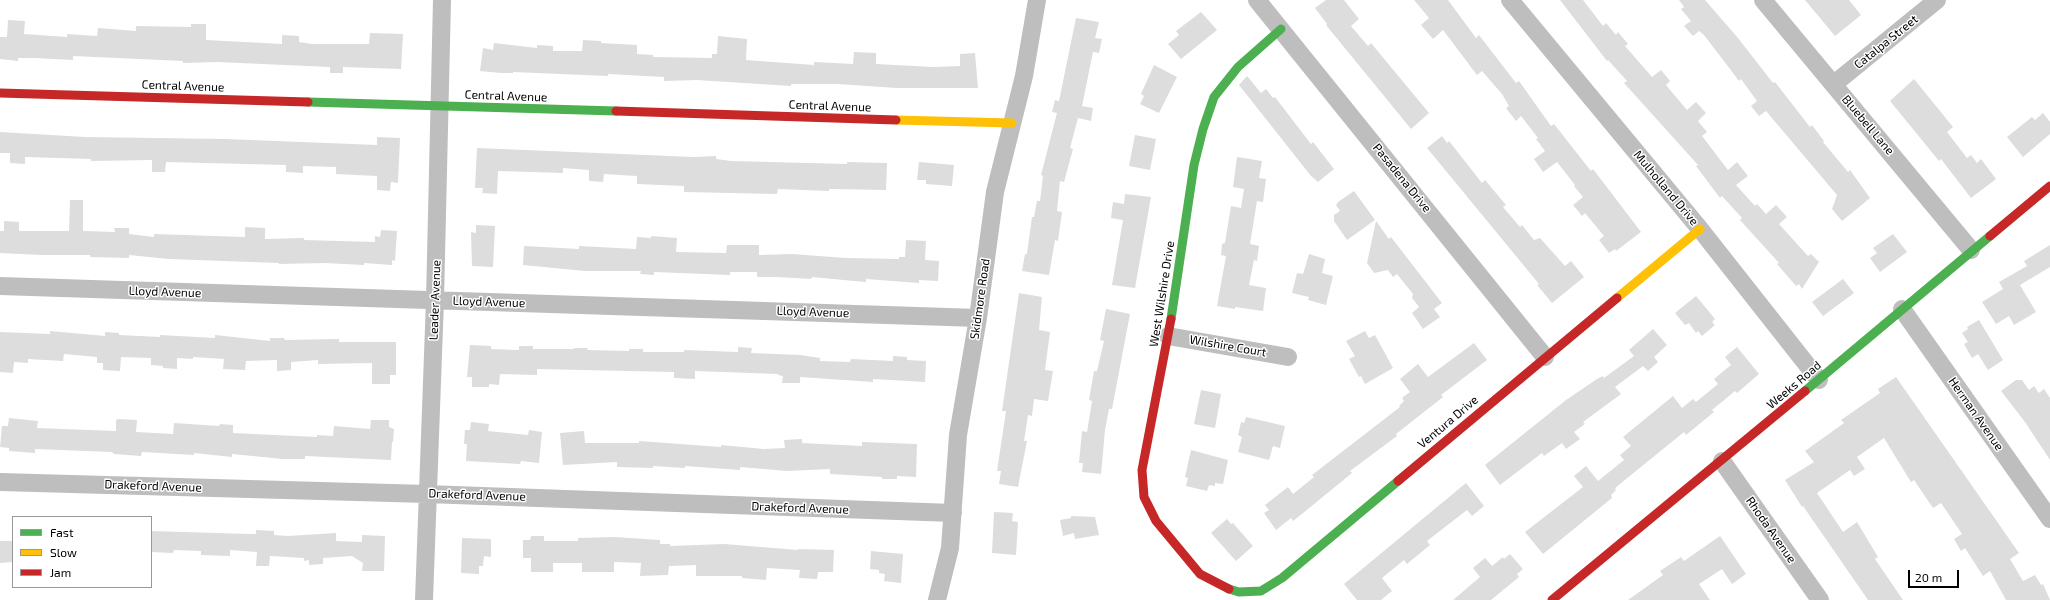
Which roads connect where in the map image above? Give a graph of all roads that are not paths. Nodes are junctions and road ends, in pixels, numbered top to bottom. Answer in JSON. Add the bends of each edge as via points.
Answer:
{"nodes":[{"id":1,"x":442,"y":0,"type":"edge"},
{"id":2,"x":1037,"y":0,"type":"edge"},
{"id":3,"x":1257,"y":0,"type":"edge"},
{"id":4,"x":1510,"y":0,"type":"edge"},
{"id":5,"x":1763,"y":0,"type":"edge"},
{"id":6,"x":1937,"y":0,"type":"edge"},
{"id":7,"x":1281,"y":29,"type":"junction"},
{"id":8,"x":1834,"y":84,"type":"junction"},
{"id":9,"x":0,"y":93,"type":"edge"},
{"id":10,"x":439,"y":106,"type":"junction"},
{"id":11,"x":1012,"y":123,"type":"junction"},
{"id":12,"x":2050,"y":186,"type":"edge"},
{"id":13,"x":1700,"y":229,"type":"junction"},
{"id":14,"x":1971,"y":250,"type":"junction"},
{"id":15,"x":0,"y":286,"type":"edge"},
{"id":16,"x":435,"y":300,"type":"junction"},
{"id":17,"x":1902,"y":309,"type":"junction"},
{"id":18,"x":978,"y":318,"type":"junction"},
{"id":19,"x":1168,"y":336,"type":"junction"},
{"id":20,"x":1288,"y":357,"type":"dead end"},
{"id":21,"x":1546,"y":357,"type":"junction"},
{"id":22,"x":1819,"y":380,"type":"junction"},
{"id":23,"x":1722,"y":461,"type":"junction"},
{"id":24,"x":0,"y":482,"type":"edge"},
{"id":25,"x":427,"y":494,"type":"junction"},
{"id":26,"x":953,"y":513,"type":"junction"},
{"id":27,"x":2050,"y":519,"type":"edge"},
{"id":28,"x":1200,"y":574,"type":"joint"},
{"id":29,"x":424,"y":600,"type":"edge"},
{"id":30,"x":937,"y":600,"type":"edge"},
{"id":31,"x":1552,"y":600,"type":"edge"},
{"id":32,"x":1820,"y":600,"type":"edge"}],
"edges":[{"from":1,"to":10,"type":"street","name":"Leader Avenue"},
{"from":2,"to":11,"type":"street","name":"Skidmore Road","via":[[1024,76]]},
{"from":3,"to":7,"type":"street","name":"Pasadena Drive"},
{"from":4,"to":13,"type":"street","name":"Mulholland Drive"},
{"from":5,"to":8,"type":"street","name":"Bluebell Lane"},
{"from":6,"to":8,"type":"street","name":"Catalpa Street"},
{"from":7,"to":19,"type":"street","name":"West Wilshire Drive","via":[[1238,67],[1214,97],[1194,165]]},
{"from":7,"to":21,"type":"street","name":"Pasadena Drive"},
{"from":8,"to":14,"type":"street","name":"Bluebell Lane"},
{"from":9,"to":10,"type":"street","name":"Central Avenue"},
{"from":10,"to":11,"type":"street","name":"Central Avenue"},
{"from":10,"to":16,"type":"street","name":"Leader Avenue"},
{"from":11,"to":18,"type":"street","name":"Skidmore Road","via":[[995,192]]},
{"from":12,"to":14,"type":"street","name":"Weeks Road"},
{"from":13,"to":21,"type":"street","name":"Ventura Drive"},
{"from":13,"to":22,"type":"street","name":"Mulholland Drive"},
{"from":14,"to":17,"type":"street","name":"Weeks Road"},
{"from":15,"to":16,"type":"street","name":"Lloyd Avenue"},
{"from":16,"to":18,"type":"street","name":"Lloyd Avenue"},
{"from":16,"to":25,"type":"street","name":"Leader Avenue"},
{"from":17,"to":22,"type":"street","name":"Weeks Road"},
{"from":17,"to":27,"type":"street","name":"Herman Avenue"},
{"from":18,"to":26,"type":"street","name":"Skidmore Road","via":[[958,435]]},
{"from":19,"to":20,"type":"street","name":"Wilshire Court"},
{"from":19,"to":28,"type":"street","name":"West Wilshire Drive","via":[[1142,470],[1144,497],[1156,521]]},
{"from":21,"to":28,"type":"street","name":"Ventura Drive","via":[[1282,578],[1261,591],[1239,592],[1222,587]]},
{"from":22,"to":23,"type":"street","name":"Weeks Road"},
{"from":23,"to":31,"type":"street","name":"Weeks Road"},
{"from":23,"to":32,"type":"street","name":"Rhoda Avenue"},
{"from":24,"to":25,"type":"street","name":"Drakeford Avenue"},
{"from":25,"to":26,"type":"street","name":"Drakeford Avenue"},
{"from":25,"to":29,"type":"street","name":"Leader Avenue"},
{"from":26,"to":30,"type":"street","name":"Skidmore Road","via":[[950,548]]}]}
